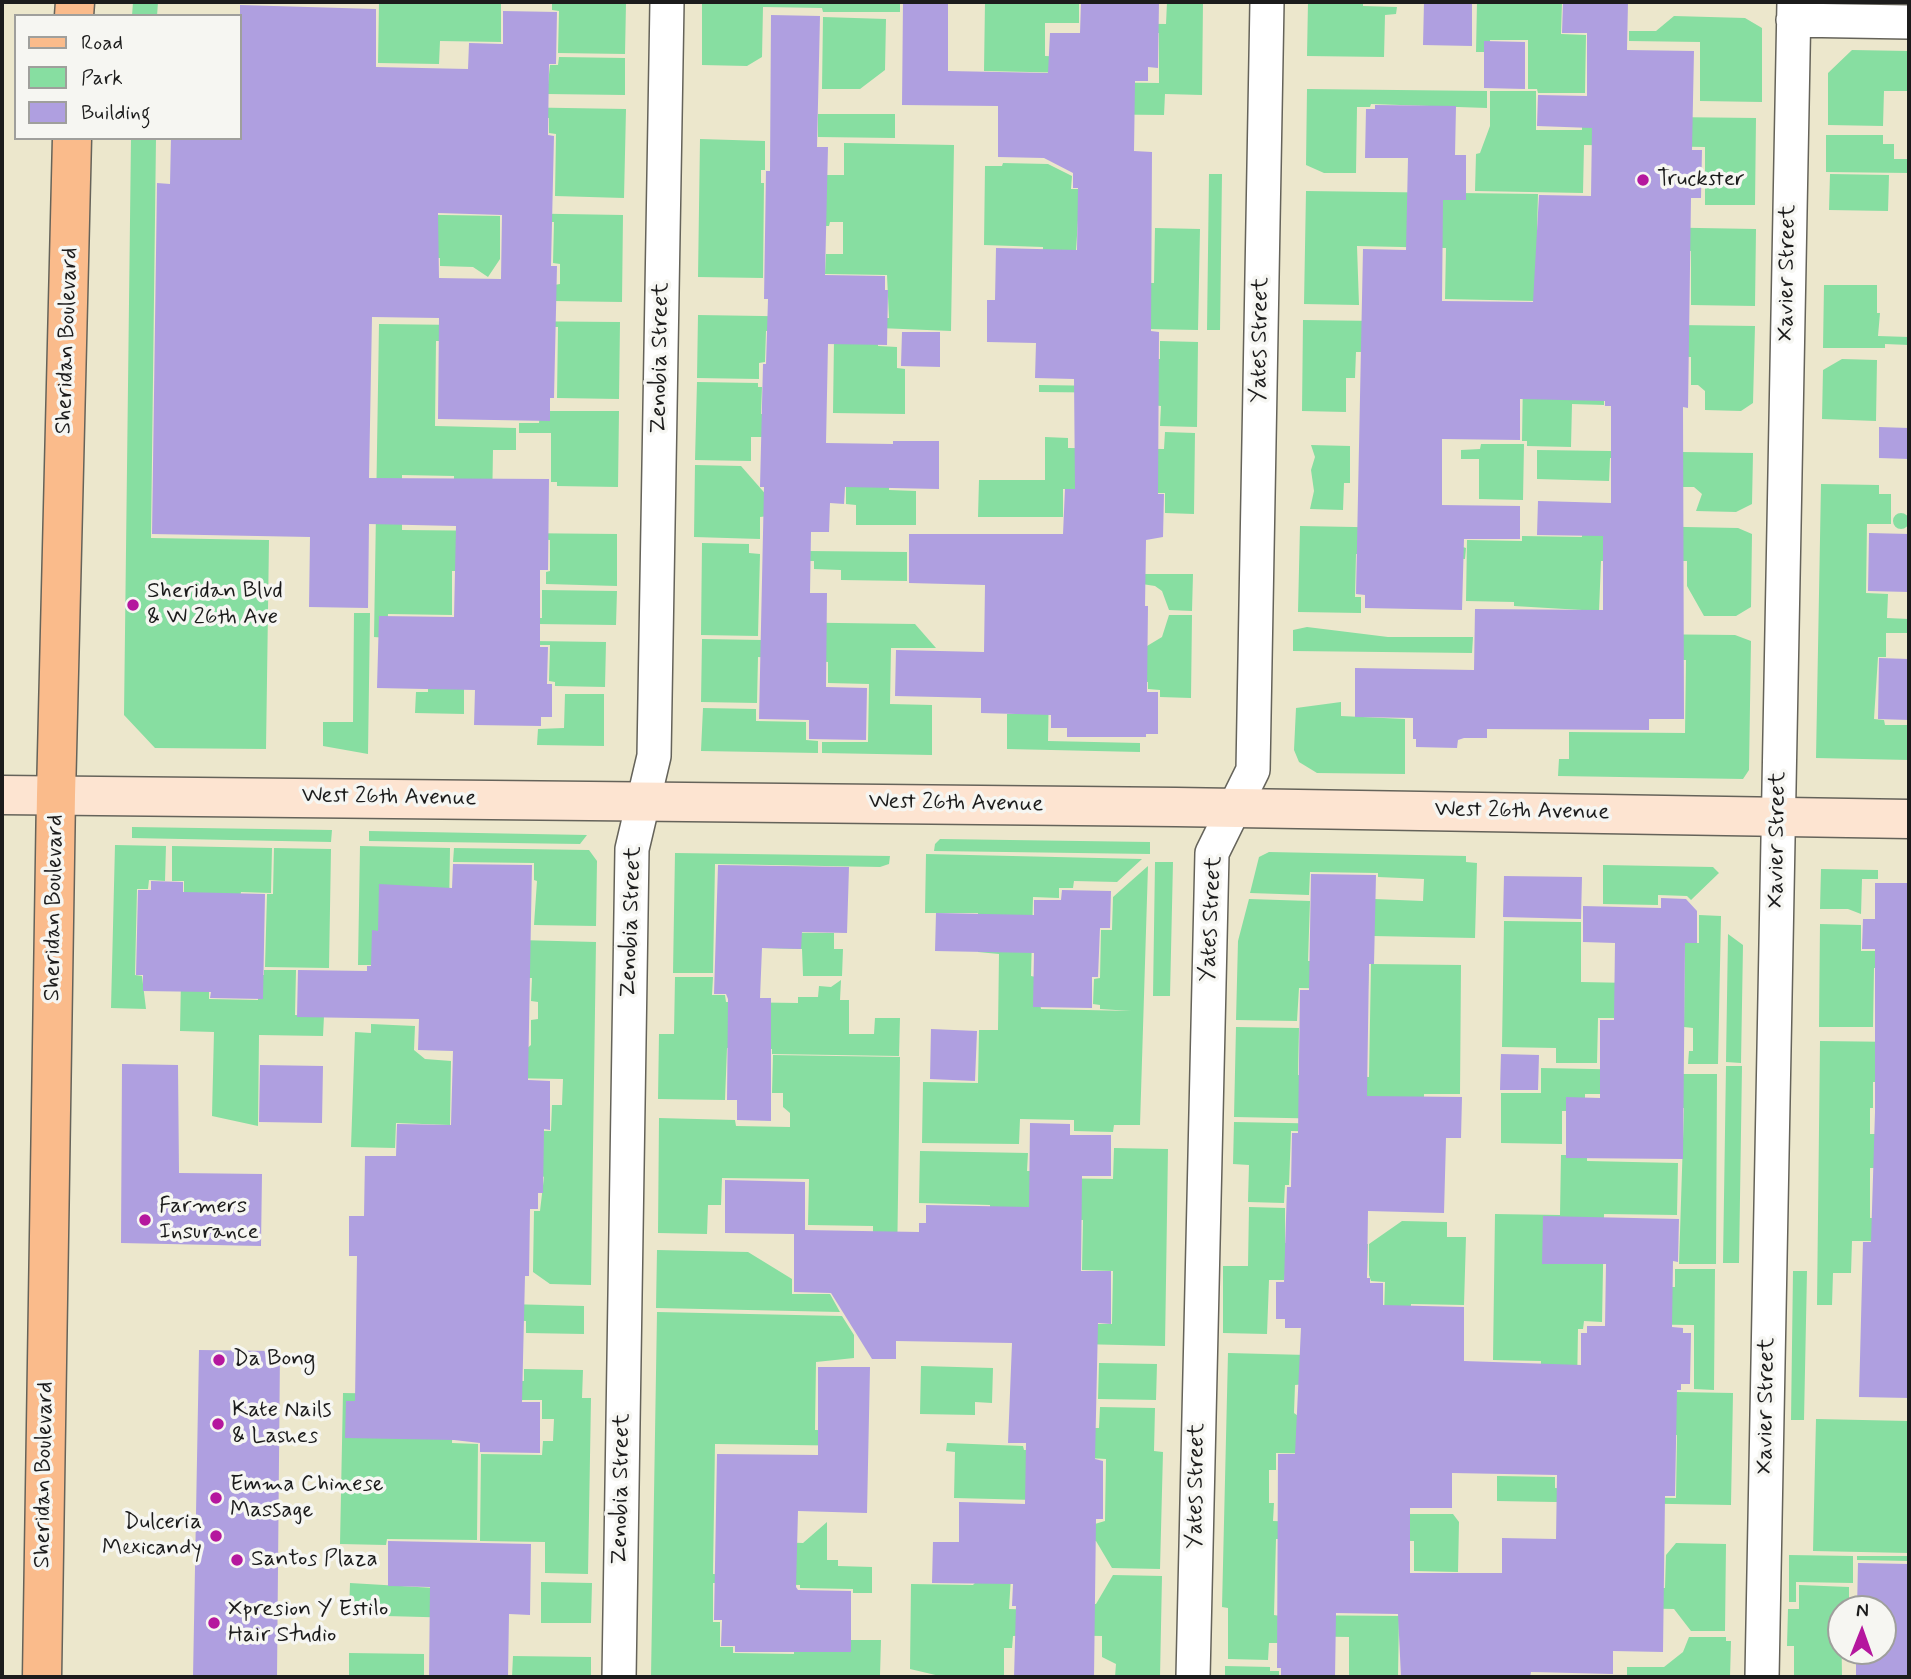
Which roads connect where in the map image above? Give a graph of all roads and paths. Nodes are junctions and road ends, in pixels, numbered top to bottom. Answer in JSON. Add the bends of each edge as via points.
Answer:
{"nodes":[{"id":1,"x":667,"y":2,"type":"edge"},
{"id":2,"x":1267,"y":2,"type":"edge"},
{"id":3,"x":1793,"y":11,"type":"edge"},
{"id":4,"x":1909,"y":22,"type":"edge"},
{"id":5,"x":72,"y":140,"type":"edge"},
{"id":6,"x":2,"y":795,"type":"edge"},
{"id":7,"x":56,"y":795,"type":"junction"},
{"id":8,"x":643,"y":801,"type":"junction"},
{"id":9,"x":1234,"y":808,"type":"junction"},
{"id":10,"x":1778,"y":816,"type":"junction"},
{"id":11,"x":1909,"y":819,"type":"edge"},
{"id":12,"x":42,"y":1677,"type":"edge"},
{"id":13,"x":619,"y":1677,"type":"edge"},
{"id":14,"x":1193,"y":1677,"type":"edge"},
{"id":15,"x":1762,"y":1677,"type":"edge"}],
"edges":[{"from":1,"to":8,"type":"street","name":"Zenobia Street","via":[[654,756]]},
{"from":2,"to":9,"type":"street","name":"Yates Street","via":[[1253,770]]},
{"from":3,"to":4,"type":"street"},
{"from":3,"to":10,"type":"street","name":"Xavier Street"},
{"from":5,"to":7,"type":"main road","name":"Sheridan Boulevard"},
{"from":6,"to":7,"type":"street","name":"West 26th Avenue"},
{"from":7,"to":8,"type":"street","name":"West 26th Avenue"},
{"from":7,"to":12,"type":"main road","name":"Sheridan Boulevard"},
{"from":8,"to":9,"type":"street","name":"West 26th Avenue"},
{"from":8,"to":13,"type":"street","name":"Zenobia Street","via":[[632,849]]},
{"from":9,"to":10,"type":"street","name":"West 26th Avenue"},
{"from":9,"to":14,"type":"street","name":"Yates Street","via":[[1212,853]]},
{"from":10,"to":11,"type":"street","name":"West 26th Avenue"},
{"from":10,"to":15,"type":"street","name":"Xavier Street"}]}
